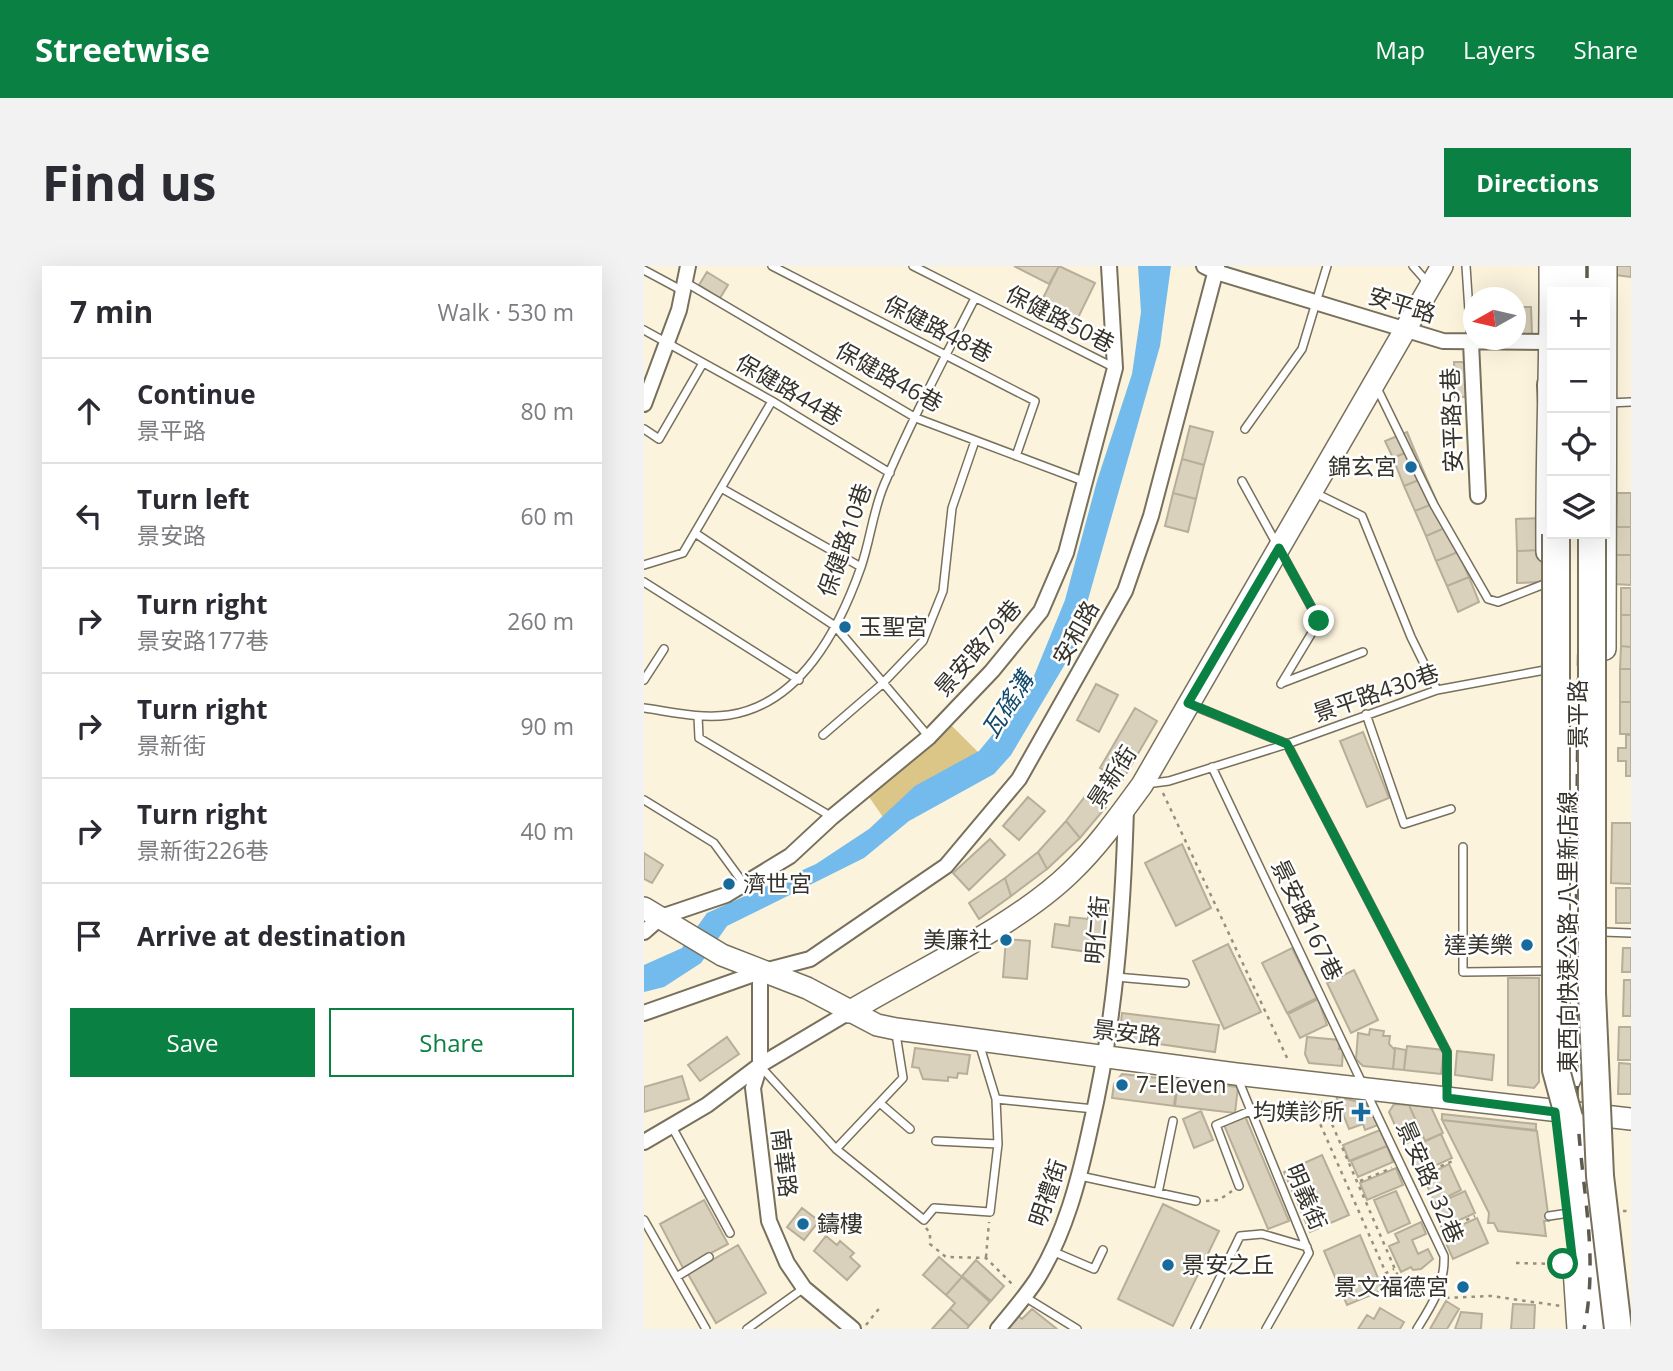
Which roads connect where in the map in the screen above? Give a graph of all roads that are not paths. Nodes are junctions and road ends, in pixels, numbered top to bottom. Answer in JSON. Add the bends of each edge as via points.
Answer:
{"nodes":[{"id":1,"x":688,"y":266,"type":"edge"},
{"id":2,"x":772,"y":266,"type":"edge"},
{"id":3,"x":913,"y":266,"type":"edge"},
{"id":4,"x":1109,"y":266,"type":"edge"},
{"id":5,"x":1327,"y":266,"type":"edge"},
{"id":6,"x":1413,"y":266,"type":"edge"},
{"id":7,"x":1442,"y":266,"type":"edge"},
{"id":8,"x":1466,"y":266,"type":"edge"},
{"id":9,"x":1550,"y":266,"type":"edge"},
{"id":10,"x":1567,"y":266,"type":"edge"},
{"id":11,"x":1592,"y":266,"type":"edge"},
{"id":12,"x":1606,"y":266,"type":"edge"},
{"id":13,"x":1212,"y":268,"type":"edge"},
{"id":14,"x":644,"y":270,"type":"edge"},
{"id":15,"x":684,"y":286,"type":"junction"},
{"id":16,"x":1430,"y":286,"type":"junction"},
{"id":17,"x":1467,"y":287,"type":"edge"},
{"id":18,"x":1551,"y":287,"type":"edge"},
{"id":19,"x":1567,"y":287,"type":"edge"},
{"id":20,"x":1592,"y":287,"type":"edge"},
{"id":21,"x":1606,"y":287,"type":"edge"},
{"id":22,"x":975,"y":298,"type":"junction"},
{"id":23,"x":1317,"y":301,"type":"junction"},
{"id":24,"x":644,"y":330,"type":"edge"},
{"id":25,"x":1405,"y":331,"type":"junction"},
{"id":26,"x":1463,"y":342,"type":"edge"},
{"id":27,"x":667,"y":343,"type":"junction"},
{"id":28,"x":1526,"y":343,"type":"edge"},
{"id":29,"x":1547,"y":343,"type":"edge"},
{"id":30,"x":1471,"y":350,"type":"edge"},
{"id":31,"x":946,"y":354,"type":"junction"},
{"id":32,"x":703,"y":363,"type":"junction"},
{"id":33,"x":1115,"y":368,"type":"junction"},
{"id":34,"x":1374,"y":381,"type":"junction"},
{"id":35,"x":772,"y":401,"type":"junction"},
{"id":36,"x":1631,"y":402,"type":"edge"},
{"id":37,"x":1610,"y":403,"type":"edge"},
{"id":38,"x":644,"y":404,"type":"edge"},
{"id":39,"x":1550,"y":413,"type":"edge"},
{"id":40,"x":1607,"y":413,"type":"edge"},
{"id":41,"x":916,"y":418,"type":"junction"},
{"id":42,"x":644,"y":429,"type":"edge"},
{"id":43,"x":1245,"y":429,"type":"dead end"},
{"id":44,"x":975,"y":440,"type":"junction"},
{"id":45,"x":1016,"y":456,"type":"junction"},
{"id":46,"x":890,"y":473,"type":"junction"},
{"id":47,"x":1242,"y":481,"type":"dead end"},
{"id":48,"x":1086,"y":482,"type":"junction"},
{"id":49,"x":721,"y":488,"type":"junction"},
{"id":50,"x":1311,"y":491,"type":"junction"},
{"id":51,"x":1478,"y":496,"type":"dead end"},
{"id":52,"x":695,"y":533,"type":"junction"},
{"id":53,"x":1556,"y":539,"type":"edge"},
{"id":54,"x":1570,"y":539,"type":"edge"},
{"id":55,"x":1582,"y":539,"type":"edge"},
{"id":56,"x":1592,"y":539,"type":"edge"},
{"id":57,"x":1279,"y":548,"type":"junction"},
{"id":58,"x":644,"y":565,"type":"edge"},
{"id":59,"x":860,"y":567,"type":"junction"},
{"id":60,"x":644,"y":583,"type":"edge"},
{"id":61,"x":1547,"y":583,"type":"junction"},
{"id":62,"x":835,"y":626,"type":"junction"},
{"id":63,"x":664,"y":649,"type":"dead end"},
{"id":64,"x":1363,"y":652,"type":"dead end"},
{"id":65,"x":1545,"y":670,"type":"junction"},
{"id":66,"x":644,"y":680,"type":"edge"},
{"id":67,"x":799,"y":680,"type":"junction"},
{"id":68,"x":881,"y":685,"type":"junction"},
{"id":69,"x":1437,"y":690,"type":"junction"},
{"id":70,"x":1188,"y":703,"type":"junction"},
{"id":71,"x":644,"y":708,"type":"edge"},
{"id":72,"x":1366,"y":715,"type":"junction"},
{"id":73,"x":698,"y":716,"type":"junction"},
{"id":74,"x":823,"y":735,"type":"dead end"},
{"id":75,"x":929,"y":737,"type":"junction"},
{"id":76,"x":1287,"y":744,"type":"junction"},
{"id":77,"x":1212,"y":767,"type":"junction"},
{"id":78,"x":1150,"y":784,"type":"junction"},
{"id":79,"x":644,"y":800,"type":"edge"},
{"id":80,"x":1126,"y":807,"type":"junction"},
{"id":81,"x":1451,"y":809,"type":"dead end"},
{"id":82,"x":832,"y":817,"type":"junction"},
{"id":83,"x":1463,"y":847,"type":"dead end"},
{"id":84,"x":744,"y":884,"type":"junction"},
{"id":85,"x":652,"y":913,"type":"edge"},
{"id":86,"x":644,"y":932,"type":"edge"},
{"id":87,"x":1603,"y":932,"type":"junction"},
{"id":88,"x":1631,"y":933,"type":"edge"},
{"id":89,"x":1546,"y":971,"type":"junction"},
{"id":90,"x":760,"y":972,"type":"junction"},
{"id":91,"x":1116,"y":977,"type":"junction"},
{"id":92,"x":1185,"y":983,"type":"dead end"},
{"id":93,"x":849,"y":1012,"type":"junction"},
{"id":94,"x":644,"y":1013,"type":"edge"},
{"id":95,"x":896,"y":1029,"type":"junction"},
{"id":96,"x":979,"y":1042,"type":"junction"},
{"id":97,"x":1106,"y":1056,"type":"junction"},
{"id":98,"x":760,"y":1065,"type":"junction"},
{"id":99,"x":1236,"y":1074,"type":"junction"},
{"id":100,"x":1367,"y":1089,"type":"junction"},
{"id":101,"x":1447,"y":1098,"type":"junction"},
{"id":102,"x":996,"y":1099,"type":"junction"},
{"id":103,"x":881,"y":1104,"type":"junction"},
{"id":104,"x":1095,"y":1109,"type":"junction"},
{"id":105,"x":1250,"y":1111,"type":"junction"},
{"id":106,"x":1562,"y":1115,"type":"junction"},
{"id":107,"x":1603,"y":1115,"type":"junction"},
{"id":108,"x":1631,"y":1119,"type":"edge"},
{"id":109,"x":1173,"y":1121,"type":"dead end"},
{"id":110,"x":671,"y":1124,"type":"junction"},
{"id":111,"x":910,"y":1129,"type":"dead end"},
{"id":112,"x":936,"y":1141,"type":"dead end"},
{"id":113,"x":644,"y":1142,"type":"edge"},
{"id":114,"x":998,"y":1144,"type":"junction"},
{"id":115,"x":836,"y":1149,"type":"junction"},
{"id":116,"x":1080,"y":1176,"type":"junction"},
{"id":117,"x":1239,"y":1186,"type":"road end"},
{"id":118,"x":1158,"y":1193,"type":"junction"},
{"id":119,"x":1196,"y":1201,"type":"road end"},
{"id":120,"x":644,"y":1220,"type":"edge"},
{"id":121,"x":730,"y":1233,"type":"dead end"},
{"id":122,"x":1307,"y":1247,"type":"junction"},
{"id":123,"x":1051,"y":1250,"type":"junction"},
{"id":124,"x":1103,"y":1250,"type":"dead end"},
{"id":125,"x":709,"y":1257,"type":"dead end"},
{"id":126,"x":678,"y":1276,"type":"junction"},
{"id":127,"x":1577,"y":1285,"type":"junction"},
{"id":128,"x":804,"y":1288,"type":"junction"},
{"id":129,"x":1024,"y":1296,"type":"junction"},
{"id":130,"x":706,"y":1329,"type":"edge"},
{"id":131,"x":747,"y":1329,"type":"edge"},
{"id":132,"x":853,"y":1329,"type":"edge"},
{"id":133,"x":998,"y":1329,"type":"edge"},
{"id":134,"x":1077,"y":1329,"type":"edge"},
{"id":135,"x":1195,"y":1329,"type":"edge"},
{"id":136,"x":1266,"y":1329,"type":"edge"},
{"id":137,"x":1418,"y":1329,"type":"edge"},
{"id":138,"x":1564,"y":1329,"type":"edge"},
{"id":139,"x":1578,"y":1329,"type":"edge"},
{"id":140,"x":1594,"y":1329,"type":"edge"},
{"id":141,"x":1618,"y":1329,"type":"edge"},
{"id":142,"x":1624,"y":1329,"type":"edge"}],
"edges":[{"from":1,"to":15,"type":"street"},
{"from":2,"to":31,"type":"lane","name":"保健路48巷"},
{"from":3,"to":22,"type":"lane","name":"保健路50巷"},
{"from":4,"to":33,"type":"street","name":"景安路79巷"},
{"from":5,"to":23,"type":"lane"},
{"from":6,"to":16,"type":"lane"},
{"from":7,"to":16,"type":"main road","name":"景新街"},
{"from":8,"to":17,"type":"lane"},
{"from":9,"to":18,"type":"main road","name":"景平路"},
{"from":10,"to":19,"type":"highway"},
{"from":11,"to":20,"type":"highway"},
{"from":12,"to":21,"type":"main road","name":"景平路"},
{"from":13,"to":23,"type":"street","name":"安平路"},
{"from":13,"to":90,"type":"street","name":"安和路","via":[[1150,516],[1125,591],[1019,779],[946,866],[810,959]]},
{"from":14,"to":15,"type":"lane","name":"保健路46巷"},
{"from":15,"to":27,"type":"street"},
{"from":15,"to":41,"type":"lane","name":"保健路46巷"},
{"from":16,"to":25,"type":"main road","name":"景新街"},
{"from":22,"to":31,"type":"lane","name":"保健路10巷"},
{"from":22,"to":33,"type":"lane","name":"保健路50巷"},
{"from":23,"to":25,"type":"street","name":"安平路"},
{"from":23,"to":43,"type":"lane","via":[[1301,349]]},
{"from":24,"to":27,"type":"lane","name":"保健路44巷"},
{"from":25,"to":26,"type":"street","name":"安平路"},
{"from":25,"to":34,"type":"main road","name":"景新街"},
{"from":27,"to":32,"type":"lane","name":"保健路44巷"},
{"from":27,"to":38,"type":"street"},
{"from":28,"to":29,"type":"street","name":"安平路"},
{"from":30,"to":51,"type":"street","name":"安平路5巷"},
{"from":31,"to":41,"type":"lane","name":"保健路10巷"},
{"from":31,"to":45,"type":"lane","name":"保健路48巷","via":[[1035,401]]},
{"from":32,"to":35,"type":"lane","name":"保健路44巷"},
{"from":32,"to":42,"type":"lane","via":[[659,439]]},
{"from":33,"to":48,"type":"street","name":"景安路79巷"},
{"from":34,"to":50,"type":"main road","name":"景新街"},
{"from":34,"to":61,"type":"lane","via":[[1434,505],[1488,599],[1498,602]]},
{"from":35,"to":46,"type":"lane","name":"保健路44巷"},
{"from":35,"to":49,"type":"lane"},
{"from":36,"to":37,"type":"lane"},
{"from":39,"to":61,"type":"main road","name":"景平路"},
{"from":40,"to":87,"type":"main road","name":"景平路"},
{"from":41,"to":44,"type":"lane","name":"保健路46巷"},
{"from":41,"to":46,"type":"lane","name":"保健路10巷"},
{"from":44,"to":45,"type":"lane","name":"保健路46巷"},
{"from":44,"to":68,"type":"lane","via":[[951,508],[943,592],[923,640]]},
{"from":45,"to":48,"type":"lane","name":"保健路46巷"},
{"from":46,"to":59,"type":"lane","name":"保健路10巷"},
{"from":47,"to":57,"type":"lane"},
{"from":48,"to":75,"type":"street","name":"景安路79巷","via":[[1066,553],[1041,611]]},
{"from":49,"to":52,"type":"lane"},
{"from":49,"to":59,"type":"lane"},
{"from":50,"to":57,"type":"main road","name":"景新街"},
{"from":50,"to":69,"type":"lane","via":[[1363,516],[1410,637]]},
{"from":52,"to":58,"type":"lane","via":[[683,553]]},
{"from":52,"to":62,"type":"lane"},
{"from":53,"to":106,"type":"highway","bridge":true,"via":[[1556,1070]]},
{"from":54,"to":106,"type":"highway","name":"東西向快速公路 八里新店線","bridge":true},
{"from":55,"to":106,"type":"main road","name":"景平路","via":[[1574,1070]]},
{"from":56,"to":141,"type":"highway","name":"東西向快速公路 八里新店線","bridge":true,"via":[[1592,993],[1600,1176]]},
{"from":57,"to":64,"type":"lane","via":[[1319,621],[1281,684]]},
{"from":57,"to":70,"type":"main road","name":"景新街"},
{"from":59,"to":62,"type":"lane","name":"保健路10巷"},
{"from":60,"to":67,"type":"lane"},
{"from":61,"to":65,"type":"main road","name":"景平路"},
{"from":62,"to":67,"type":"lane","name":"保健路10巷"},
{"from":62,"to":68,"type":"lane"},
{"from":63,"to":66,"type":"lane"},
{"from":65,"to":69,"type":"lane","name":"景平路430巷"},
{"from":65,"to":89,"type":"main road","name":"景平路"},
{"from":67,"to":73,"type":"lane","name":"保健路10巷","via":[[777,697],[730,715]]},
{"from":68,"to":74,"type":"lane"},
{"from":68,"to":75,"type":"lane"},
{"from":69,"to":72,"type":"lane","name":"景平路430巷"},
{"from":70,"to":76,"type":"lane"},
{"from":70,"to":78,"type":"main road","name":"景新街"},
{"from":71,"to":73,"type":"lane","name":"保健路10巷"},
{"from":72,"to":76,"type":"lane","name":"景平路430巷"},
{"from":72,"to":81,"type":"lane","via":[[1404,824]]},
{"from":73,"to":82,"type":"lane","via":[[699,738]]},
{"from":75,"to":82,"type":"street","name":"景安路79巷"},
{"from":76,"to":77,"type":"lane","name":"景平路430巷"},
{"from":76,"to":101,"type":"lane","via":[[1447,1052]]},
{"from":77,"to":78,"type":"lane","name":"景平路430巷"},
{"from":77,"to":100,"type":"lane","name":"景安路167巷"},
{"from":78,"to":80,"type":"main road","name":"景新街"},
{"from":79,"to":84,"type":"lane","via":[[714,843]]},
{"from":80,"to":91,"type":"street","name":"明仁街","via":[[1123,922]]},
{"from":80,"to":93,"type":"main road","name":"景新街","via":[[1070,874],[1029,906]]},
{"from":82,"to":84,"type":"street","name":"景安路79巷","via":[[790,856]]},
{"from":83,"to":89,"type":"lane","via":[[1463,972]]},
{"from":84,"to":85,"type":"street","name":"景安路79巷","via":[[726,895]]},
{"from":85,"to":86,"type":"street"},
{"from":85,"to":90,"type":"main road","name":"景安路"},
{"from":87,"to":88,"type":"lane"},
{"from":87,"to":107,"type":"main road","name":"景平路"},
{"from":89,"to":106,"type":"main road","name":"景平路","via":[[1549,1070]]},
{"from":90,"to":93,"type":"main road","name":"景安路","via":[[807,989]]},
{"from":90,"to":94,"type":"street","name":"安和路"},
{"from":90,"to":98,"type":"street","name":"南華路"},
{"from":91,"to":92,"type":"lane"},
{"from":91,"to":97,"type":"street","name":"明仁街"},
{"from":93,"to":95,"type":"main road","name":"景安路"},
{"from":93,"to":98,"type":"street","name":"景新街"},
{"from":95,"to":96,"type":"main road","name":"景安路"},
{"from":95,"to":103,"type":"lane","via":[[903,1078]]},
{"from":96,"to":97,"type":"main road","name":"景安路"},
{"from":96,"to":102,"type":"lane"},
{"from":97,"to":99,"type":"main road","name":"景安路"},
{"from":97,"to":104,"type":"street","name":"明禮街"},
{"from":98,"to":110,"type":"street","name":"景新街","via":[[707,1105]]},
{"from":98,"to":115,"type":"lane"},
{"from":98,"to":128,"type":"street","name":"南華路","via":[[753,1088],[769,1221]]},
{"from":99,"to":100,"type":"main road","name":"景安路","via":[[1307,1089]]},
{"from":99,"to":105,"type":"lane","name":"明義街"},
{"from":100,"to":101,"type":"main road","name":"景安路"},
{"from":100,"to":137,"type":"lane","name":"景安路132巷","via":[[1444,1256],[1437,1297]]},
{"from":101,"to":106,"type":"main road","name":"景安路"},
{"from":102,"to":104,"type":"lane"},
{"from":102,"to":114,"type":"lane"},
{"from":103,"to":111,"type":"lane"},
{"from":103,"to":115,"type":"lane"},
{"from":104,"to":116,"type":"street","name":"明禮街"},
{"from":105,"to":117,"type":"lane","via":[[1216,1125]]},
{"from":105,"to":122,"type":"lane","name":"明義街"},
{"from":106,"to":107,"type":"main road","name":"景安路"},
{"from":106,"to":127,"type":"main road","name":"景平路","via":[[1559,1214]]},
{"from":106,"to":140,"type":"highway","name":"東西向快速公路 八里新店線"},
{"from":107,"to":108,"type":"main road","name":"景安路"},
{"from":107,"to":142,"type":"main road","name":"景平路","via":[[1605,1180]]},
{"from":109,"to":118,"type":"lane"},
{"from":110,"to":113,"type":"street","name":"景新街"},
{"from":110,"to":121,"type":"lane"},
{"from":112,"to":114,"type":"lane"},
{"from":114,"to":115,"type":"lane","via":[[990,1212],[934,1208],[924,1220]]},
{"from":116,"to":118,"type":"lane"},
{"from":116,"to":123,"type":"street","name":"明禮街"},
{"from":118,"to":119,"type":"lane"},
{"from":120,"to":126,"type":"lane"},
{"from":122,"to":135,"type":"lane","via":[[1262,1234],[1240,1236]]},
{"from":122,"to":136,"type":"lane","name":"明義街","via":[[1309,1253]]},
{"from":123,"to":124,"type":"lane","via":[[1094,1269]]},
{"from":123,"to":129,"type":"street","name":"明禮街"},
{"from":125,"to":126,"type":"lane"},
{"from":126,"to":130,"type":"lane"},
{"from":127,"to":138,"type":"main road"},
{"from":127,"to":139,"type":"main road","name":"景平路"},
{"from":128,"to":131,"type":"lane"},
{"from":128,"to":132,"type":"street","name":"南華路"},
{"from":129,"to":133,"type":"street","name":"明禮街"},
{"from":129,"to":134,"type":"lane"}]}
